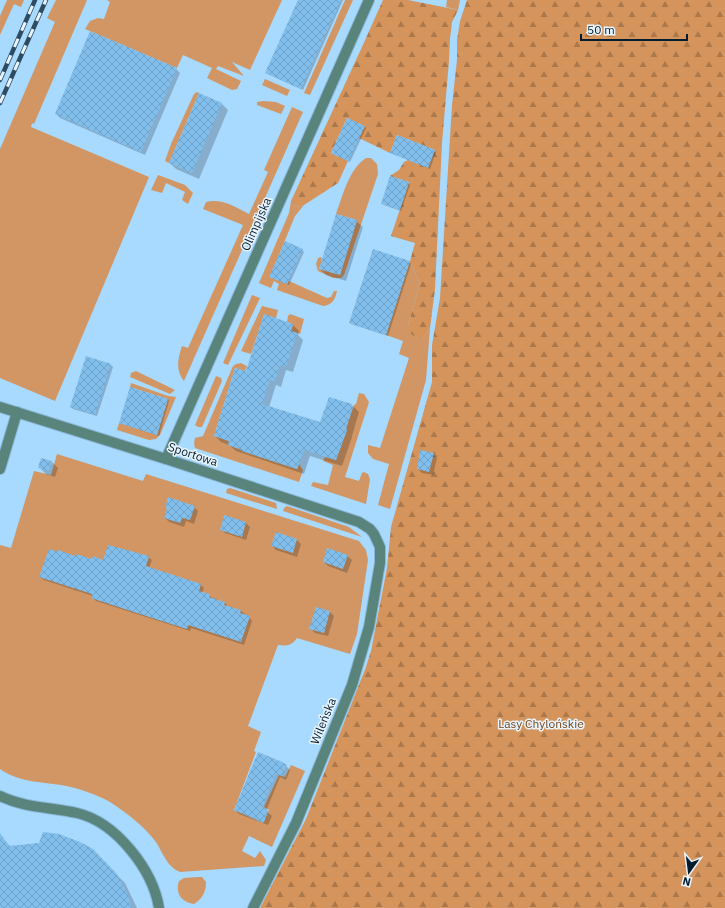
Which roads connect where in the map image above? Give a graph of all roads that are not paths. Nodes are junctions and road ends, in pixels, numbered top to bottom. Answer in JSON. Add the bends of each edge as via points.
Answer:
{"nodes":[{"id":1,"x":369,"y":0,"type":"edge"},
{"id":2,"x":0,"y":407,"type":"edge"},
{"id":3,"x":17,"y":412,"type":"junction"},
{"id":4,"x":166,"y":459,"type":"junction"},
{"id":5,"x":0,"y":469,"type":"edge"},
{"id":6,"x":374,"y":534,"type":"joint"},
{"id":7,"x":0,"y":796,"type":"edge"},
{"id":8,"x":159,"y":908,"type":"edge"},
{"id":9,"x":253,"y":908,"type":"edge"}],
"edges":[{"from":1,"to":4,"type":"street","name":"Olimpijska"},
{"from":2,"to":3,"type":"street","name":"Sportowa"},
{"from":3,"to":4,"type":"street","name":"Sportowa"},
{"from":3,"to":5,"type":"street"},
{"from":4,"to":6,"type":"street","name":"Sportowa","via":[[359,522]]},
{"from":6,"to":9,"type":"street","name":"Wileńska","via":[[380,547],[380,563],[369,627],[352,685],[296,823]]},
{"from":7,"to":8,"type":"street","via":[[12,802],[78,813],[103,825],[126,843],[142,866],[157,897]]}]}
